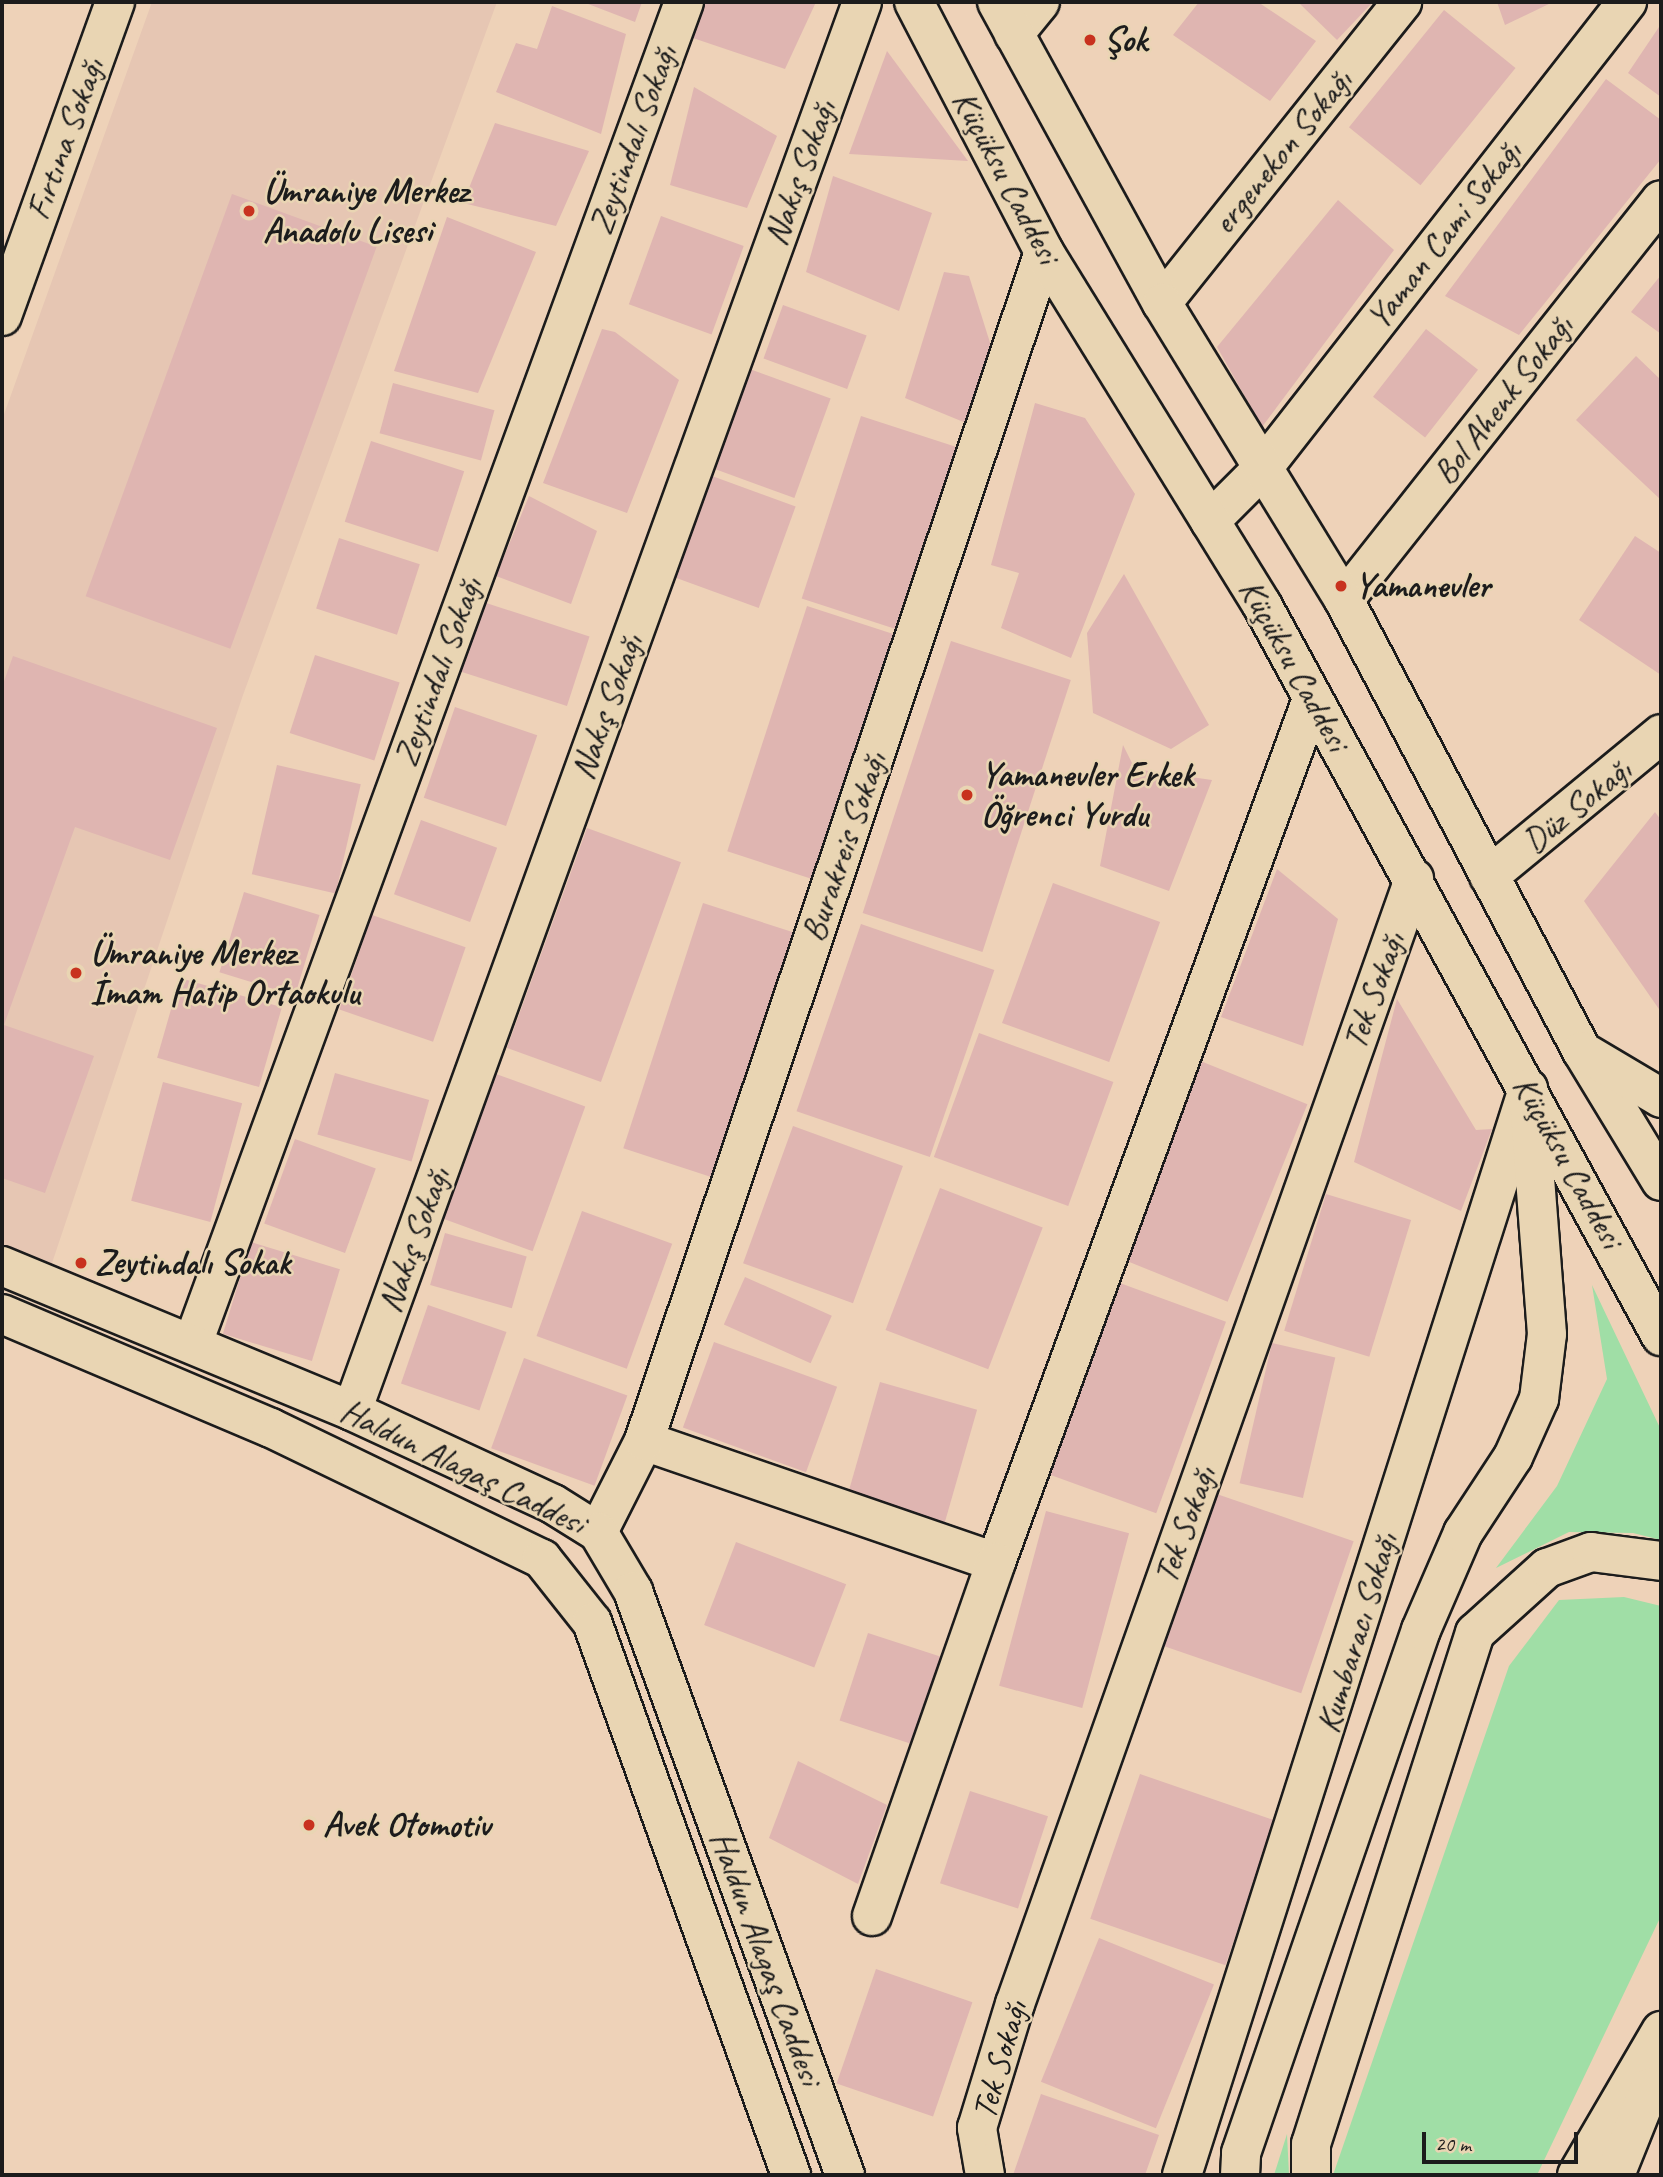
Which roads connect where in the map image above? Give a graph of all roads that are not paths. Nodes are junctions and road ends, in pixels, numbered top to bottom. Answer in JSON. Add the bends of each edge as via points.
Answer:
{"nodes":[{"id":1,"x":115,"y":2,"type":"edge"},
{"id":2,"x":684,"y":2,"type":"edge"},
{"id":3,"x":862,"y":2,"type":"edge"},
{"id":4,"x":914,"y":2,"type":"edge"},
{"id":5,"x":1040,"y":2,"type":"edge"},
{"id":6,"x":1402,"y":2,"type":"edge"},
{"id":7,"x":1627,"y":2,"type":"edge"},
{"id":8,"x":1005,"y":18,"type":"edge"},
{"id":9,"x":1661,"y":200,"type":"edge"},
{"id":10,"x":1044,"y":252,"type":"junction"},
{"id":11,"x":1162,"y":303,"type":"junction"},
{"id":12,"x":2,"y":316,"type":"edge"},
{"id":13,"x":1262,"y":469,"type":"junction"},
{"id":14,"x":1210,"y":521,"type":"junction"},
{"id":15,"x":1344,"y":600,"type":"junction"},
{"id":16,"x":1312,"y":699,"type":"junction"},
{"id":17,"x":1661,"y":733,"type":"edge"},
{"id":18,"x":1489,"y":876,"type":"junction"},
{"id":19,"x":1414,"y":878,"type":"junction"},
{"id":20,"x":1582,"y":1051,"type":"junction"},
{"id":21,"x":1528,"y":1089,"type":"junction"},
{"id":22,"x":1661,"y":1098,"type":"edge"},
{"id":23,"x":1661,"y":1181,"type":"edge"},
{"id":24,"x":2,"y":1266,"type":"edge"},
{"id":25,"x":2,"y":1314,"type":"edge"},
{"id":26,"x":1661,"y":1336,"type":"edge"},
{"id":27,"x":192,"y":1343,"type":"junction"},
{"id":28,"x":352,"y":1411,"type":"junction"},
{"id":29,"x":644,"y":1441,"type":"junction"},
{"id":30,"x":598,"y":1532,"type":"junction"},
{"id":31,"x":1661,"y":1561,"type":"edge"},
{"id":32,"x":996,"y":1562,"type":"junction"},
{"id":33,"x":872,"y":1916,"type":"dead end"},
{"id":34,"x":1661,"y":2031,"type":"edge"},
{"id":35,"x":1661,"y":2060,"type":"edge"},
{"id":36,"x":790,"y":2175,"type":"edge"},
{"id":37,"x":845,"y":2175,"type":"edge"},
{"id":38,"x":985,"y":2175,"type":"edge"},
{"id":39,"x":1182,"y":2175,"type":"edge"},
{"id":40,"x":1240,"y":2175,"type":"edge"},
{"id":41,"x":1311,"y":2175,"type":"edge"},
{"id":42,"x":1577,"y":2175,"type":"edge"},
{"id":43,"x":1615,"y":2175,"type":"edge"}],
"edges":[{"from":1,"to":12,"type":"main road","name":"Fırtına Sokağı"},
{"from":2,"to":27,"type":"main road","name":"Zeytindalı Sokağı"},
{"from":3,"to":28,"type":"main road","name":"Nakış Sokağı"},
{"from":4,"to":10,"type":"main road","name":"Küçüksu Caddesi"},
{"from":5,"to":8,"type":"main road"},
{"from":6,"to":11,"type":"main road","name":"ergenekon Sokağı"},
{"from":7,"to":13,"type":"main road","name":"Yaman Cami Sokağı"},
{"from":8,"to":11,"type":"main road","name":"Küçüksu Caddesi"},
{"from":9,"to":15,"type":"main road","name":"Bol Ahenk Sokağı"},
{"from":10,"to":14,"type":"main road","name":"Küçüksu Caddesi"},
{"from":10,"to":29,"type":"main road","name":"Burakreis Sokağı"},
{"from":11,"to":13,"type":"main road","name":"Küçüksu Caddesi"},
{"from":13,"to":14,"type":"main road","name":"Yaman Cami Sokağı"},
{"from":13,"to":15,"type":"main road","name":"Küçüksu Caddesi"},
{"from":14,"to":16,"type":"main road","name":"Küçüksu Caddesi"},
{"from":15,"to":18,"type":"main road","name":"Küçüksu Caddesi"},
{"from":16,"to":19,"type":"main road","name":"Küçüksu Caddesi"},
{"from":16,"to":32,"type":"main road"},
{"from":17,"to":18,"type":"main road","name":"Düz Sokağı"},
{"from":18,"to":20,"type":"main road","name":"Küçüksu Caddesi"},
{"from":19,"to":21,"type":"main road","name":"Küçüksu Caddesi"},
{"from":19,"to":38,"type":"main road","name":"Tek Sokağı","via":[[1015,2004],[977,2128]]},
{"from":20,"to":22,"type":"main road"},
{"from":20,"to":23,"type":"main road","name":"Küçüksu Caddesi"},
{"from":21,"to":26,"type":"main road","name":"Küçüksu Caddesi"},
{"from":21,"to":39,"type":"main road","name":"Kumbaracı Sokağı"},
{"from":21,"to":40,"type":"main road","via":[[1547,1334],[1539,1399],[1513,1457],[1463,1533],[1421,1630],[1241,2153]]},
{"from":24,"to":27,"type":"main road","name":"Haldun Alagaş Caddesi"},
{"from":25,"to":36,"type":"main road","name":"Haldun Alagaş Caddesi","via":[[271,1428],[542,1559],[592,1622]]},
{"from":27,"to":28,"type":"main road","name":"Haldun Alagaş Caddesi"},
{"from":28,"to":30,"type":"main road","name":"Haldun Alagaş Caddesi","via":[[553,1504]]},
{"from":29,"to":30,"type":"main road","name":"Burakreis Sokağı"},
{"from":29,"to":32,"type":"main road"},
{"from":30,"to":37,"type":"main road","name":"Haldun Alagaş Caddesi","via":[[633,1591]]},
{"from":31,"to":41,"type":"main road","via":[[1591,1552],[1547,1568],[1475,1633],[1311,2144]]},
{"from":32,"to":33,"type":"main road"},
{"from":34,"to":42,"type":"main road"},
{"from":35,"to":43,"type":"main road"}]}
